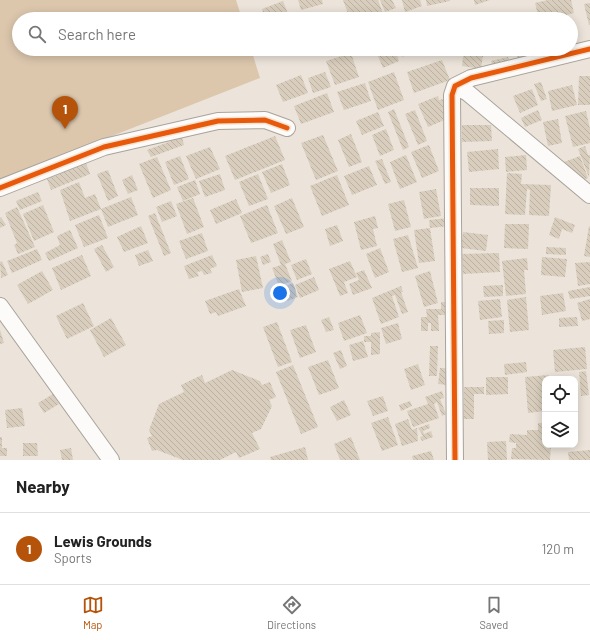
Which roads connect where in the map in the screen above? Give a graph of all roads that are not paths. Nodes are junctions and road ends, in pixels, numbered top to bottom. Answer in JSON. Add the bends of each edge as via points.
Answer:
{"nodes":[{"id":1,"x":590,"y":49,"type":"edge"},
{"id":2,"x":578,"y":52,"type":"edge"},
{"id":3,"x":561,"y":56,"type":"edge"},
{"id":4,"x":455,"y":86,"type":"junction"},
{"id":5,"x":287,"y":128,"type":"dead end"},
{"id":6,"x":0,"y":188,"type":"edge"},
{"id":7,"x":590,"y":195,"type":"edge"},
{"id":8,"x":0,"y":306,"type":"edge"},
{"id":9,"x":111,"y":460,"type":"edge"},
{"id":10,"x":455,"y":460,"type":"edge"}],
"edges":[{"from":1,"to":2,"type":"street"},
{"from":3,"to":4,"type":"street","via":[[471,78]]},
{"from":4,"to":7,"type":"street","via":[[468,93]]},
{"from":4,"to":10,"type":"street","via":[[452,95]]},
{"from":5,"to":6,"type":"street","via":[[265,120],[218,121],[104,147]]},
{"from":8,"to":9,"type":"street"}]}
